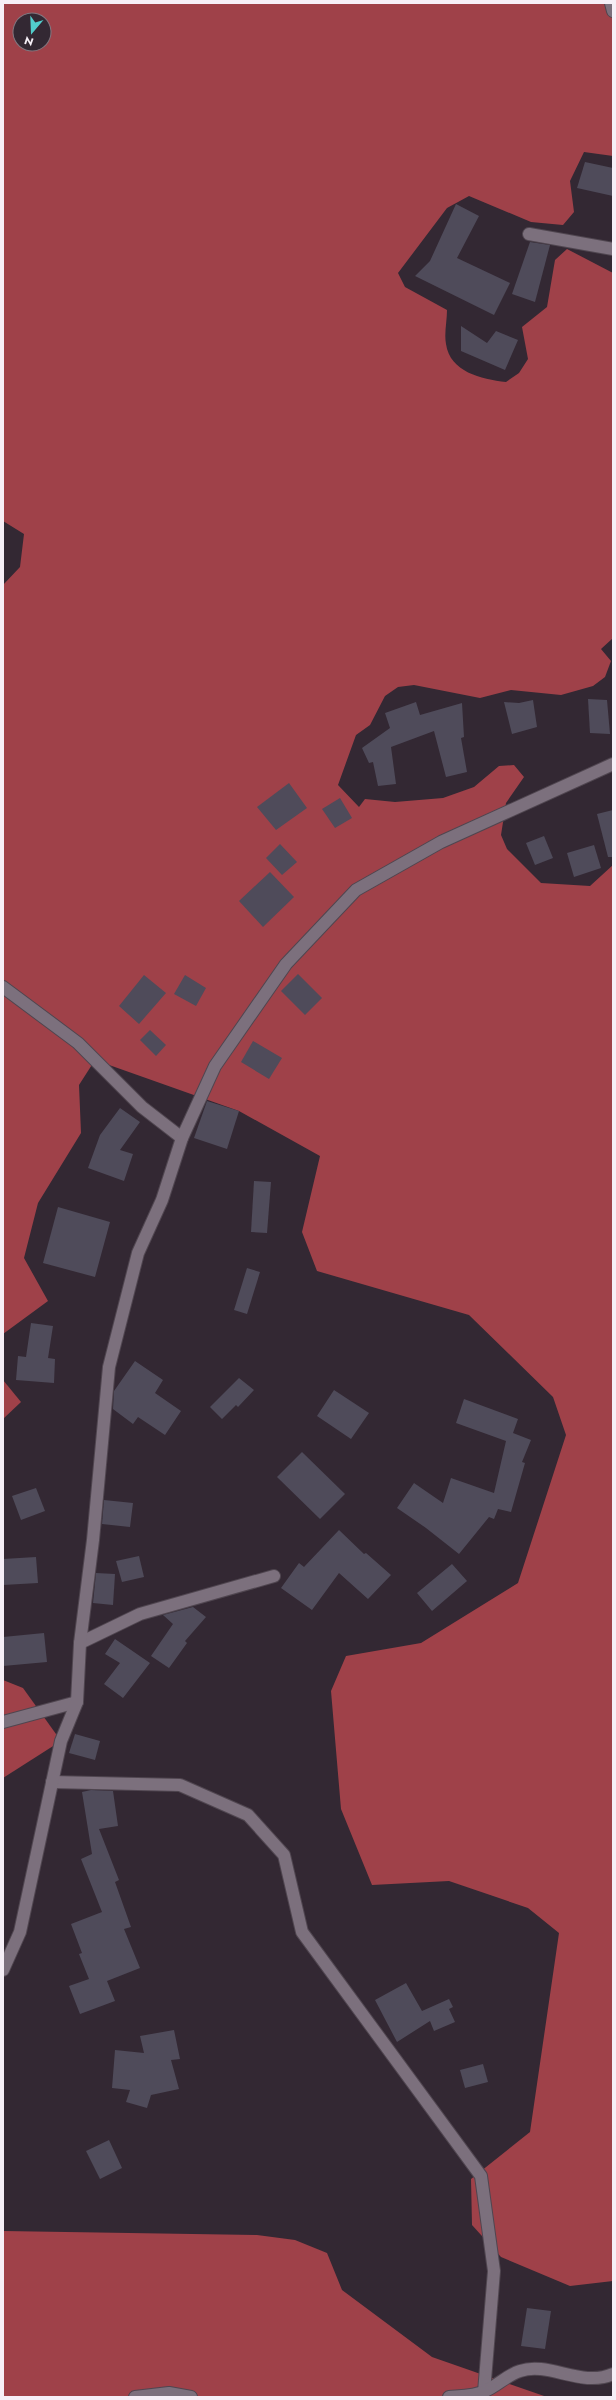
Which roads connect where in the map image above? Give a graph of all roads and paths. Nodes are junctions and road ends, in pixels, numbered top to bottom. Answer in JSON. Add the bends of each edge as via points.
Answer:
{"nodes":[{"id":1,"x":611,"y":3,"type":"edge"},
{"id":2,"x":613,"y":11,"type":"edge"},
{"id":3,"x":529,"y":234,"type":"dead end"},
{"id":4,"x":613,"y":249,"type":"edge"},
{"id":5,"x":613,"y":764,"type":"edge"},
{"id":6,"x":3,"y":987,"type":"edge"},
{"id":7,"x":182,"y":1138,"type":"junction"},
{"id":8,"x":274,"y":1576,"type":"dead end"},
{"id":9,"x":80,"y":1643,"type":"junction"},
{"id":10,"x":77,"y":1702,"type":"junction"},
{"id":11,"x":3,"y":1722,"type":"edge"},
{"id":12,"x":52,"y":1782,"type":"junction"},
{"id":13,"x":3,"y":1970,"type":"edge"},
{"id":14,"x":613,"y":2374,"type":"edge"},
{"id":15,"x":484,"y":2392,"type":"junction"},
{"id":16,"x":135,"y":2397,"type":"edge"},
{"id":17,"x":191,"y":2397,"type":"edge"},
{"id":18,"x":449,"y":2397,"type":"edge"}],
"edges":[{"from":1,"to":2,"type":"street"},
{"from":3,"to":4,"type":"street"},
{"from":5,"to":7,"type":"street","via":[[441,842],[356,890],[286,964],[215,1066]]},
{"from":6,"to":7,"type":"street","via":[[78,1042],[142,1108]]},
{"from":7,"to":9,"type":"street","via":[[162,1200],[138,1253],[109,1367],[93,1540]]},
{"from":8,"to":9,"type":"street","via":[[140,1614]]},
{"from":9,"to":10,"type":"street"},
{"from":10,"to":11,"type":"street"},
{"from":10,"to":12,"type":"street","via":[[61,1741]]},
{"from":12,"to":13,"type":"street","via":[[20,1932]]},
{"from":12,"to":15,"type":"street","via":[[180,1785],[248,1815],[284,1855],[302,1932],[481,2176],[494,2271]]},
{"from":14,"to":15,"type":"street","via":[[602,2378],[572,2377],[540,2370],[520,2371]]},
{"from":15,"to":18,"type":"street"},
{"from":16,"to":17,"type":"street","via":[[169,2393]]}]}
